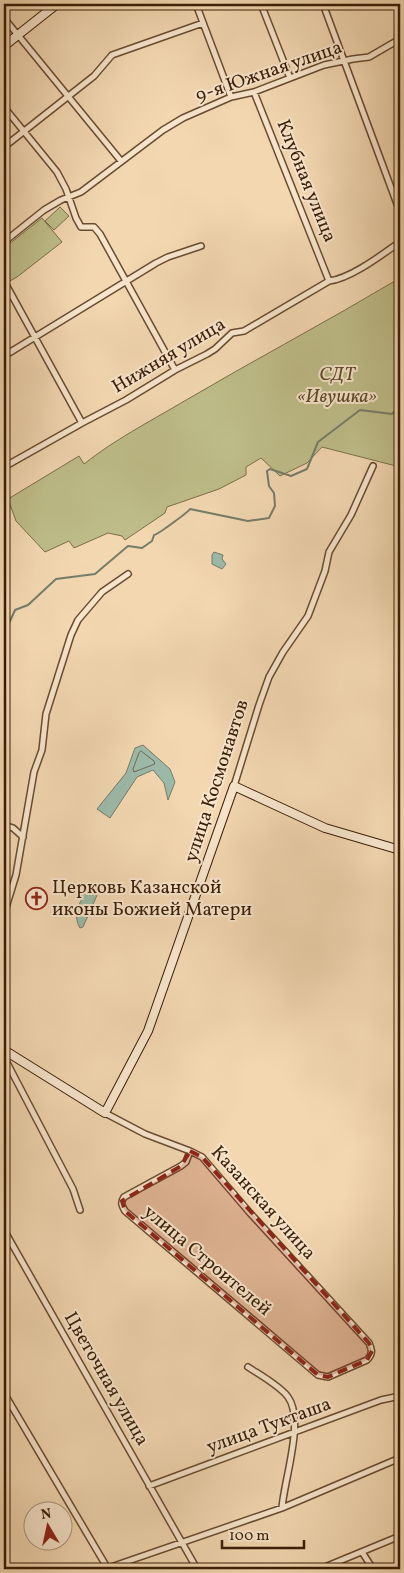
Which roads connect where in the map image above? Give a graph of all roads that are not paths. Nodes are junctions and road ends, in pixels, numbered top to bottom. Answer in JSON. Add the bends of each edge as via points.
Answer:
{"nodes":[{"id":1,"x":58,"y":4,"type":"edge"},
{"id":2,"x":196,"y":4,"type":"edge"},
{"id":3,"x":261,"y":4,"type":"edge"},
{"id":4,"x":323,"y":4,"type":"edge"},
{"id":5,"x":4,"y":18,"type":"edge"},
{"id":6,"x":203,"y":23,"type":"junction"},
{"id":7,"x":17,"y":35,"type":"junction"},
{"id":8,"x":400,"y":39,"type":"edge"},
{"id":9,"x":4,"y":46,"type":"edge"},
{"id":10,"x":345,"y":60,"type":"junction"},
{"id":11,"x":290,"y":78,"type":"junction"},
{"id":12,"x":254,"y":92,"type":"junction"},
{"id":13,"x":67,"y":96,"type":"junction"},
{"id":14,"x":231,"y":97,"type":"junction"},
{"id":15,"x":4,"y":107,"type":"edge"},
{"id":16,"x":23,"y":131,"type":"junction"},
{"id":17,"x":4,"y":147,"type":"edge"},
{"id":18,"x":121,"y":161,"type":"junction"},
{"id":19,"x":68,"y":198,"type":"junction"},
{"id":20,"x":400,"y":212,"type":"edge"},
{"id":21,"x":4,"y":242,"type":"edge"},
{"id":22,"x":400,"y":242,"type":"edge"},
{"id":23,"x":201,"y":246,"type":"dead end"},
{"id":24,"x":4,"y":281,"type":"edge"},
{"id":25,"x":329,"y":281,"type":"junction"},
{"id":26,"x":126,"y":282,"type":"junction"},
{"id":27,"x":35,"y":336,"type":"junction"},
{"id":28,"x":4,"y":356,"type":"edge"},
{"id":29,"x":175,"y":370,"type":"junction"},
{"id":30,"x":82,"y":422,"type":"junction"},
{"id":31,"x":373,"y":466,"type":"dead end"},
{"id":32,"x":4,"y":467,"type":"edge"},
{"id":33,"x":128,"y":574,"type":"dead end"},
{"id":34,"x":234,"y":786,"type":"junction"},
{"id":35,"x":4,"y":825,"type":"edge"},
{"id":36,"x":23,"y":837,"type":"junction"},
{"id":37,"x":400,"y":850,"type":"edge"},
{"id":38,"x":4,"y":914,"type":"edge"},
{"id":39,"x":4,"y":1050,"type":"edge"},
{"id":40,"x":4,"y":1057,"type":"edge"},
{"id":41,"x":106,"y":1113,"type":"junction"},
{"id":42,"x":190,"y":1151,"type":"junction"},
{"id":43,"x":80,"y":1210,"type":"dead end"},
{"id":44,"x":4,"y":1230,"type":"edge"},
{"id":45,"x":248,"y":1367,"type":"dead end"},
{"id":46,"x":351,"y":1368,"type":"joint"},
{"id":47,"x":4,"y":1393,"type":"edge"},
{"id":48,"x":400,"y":1396,"type":"edge"},
{"id":49,"x":295,"y":1432,"type":"junction"},
{"id":50,"x":400,"y":1458,"type":"edge"},
{"id":51,"x":149,"y":1486,"type":"junction"},
{"id":52,"x":282,"y":1508,"type":"junction"},
{"id":53,"x":400,"y":1536,"type":"edge"},
{"id":54,"x":182,"y":1543,"type":"junction"},
{"id":55,"x":362,"y":1552,"type":"junction"},
{"id":56,"x":107,"y":1569,"type":"edge"},
{"id":57,"x":197,"y":1569,"type":"edge"},
{"id":58,"x":320,"y":1569,"type":"edge"},
{"id":59,"x":372,"y":1569,"type":"edge"}],
"edges":[{"from":1,"to":7,"type":"street"},
{"from":2,"to":6,"type":"street"},
{"from":3,"to":11,"type":"street"},
{"from":4,"to":10,"type":"street"},
{"from":5,"to":7,"type":"street"},
{"from":6,"to":13,"type":"street","via":[[112,54],[94,76]]},
{"from":6,"to":14,"type":"street"},
{"from":7,"to":9,"type":"street"},
{"from":7,"to":13,"type":"street"},
{"from":8,"to":10,"type":"street","name":"9-я Южная улица","via":[[369,57]]},
{"from":10,"to":11,"type":"street","name":"9-я Южная улица"},
{"from":10,"to":20,"type":"street"},
{"from":11,"to":12,"type":"street","name":"9-я Южная улица"},
{"from":12,"to":14,"type":"street","name":"9-я Южная улица"},
{"from":12,"to":25,"type":"street","name":"Клубная улица"},
{"from":13,"to":16,"type":"street"},
{"from":13,"to":18,"type":"street"},
{"from":14,"to":18,"type":"street","name":"9-я Южная улица","via":[[173,123]]},
{"from":15,"to":16,"type":"street"},
{"from":16,"to":17,"type":"street"},
{"from":16,"to":19,"type":"street","via":[[57,172]]},
{"from":18,"to":19,"type":"street","name":"9-я Южная улица","via":[[81,192]]},
{"from":19,"to":21,"type":"street","name":"9-я Южная улица","via":[[44,210]]},
{"from":19,"to":26,"type":"street","via":[[79,225],[94,227]]},
{"from":22,"to":25,"type":"street","name":"Нижняя улица","via":[[364,266]]},
{"from":23,"to":26,"type":"street","via":[[168,257]]},
{"from":24,"to":27,"type":"street"},
{"from":25,"to":29,"type":"street","name":"Нижняя улица","via":[[244,330],[232,333],[214,349]]},
{"from":26,"to":27,"type":"street"},
{"from":26,"to":29,"type":"street"},
{"from":27,"to":28,"type":"street"},
{"from":27,"to":30,"type":"street"},
{"from":29,"to":30,"type":"street","name":"Нижняя улица"},
{"from":30,"to":32,"type":"street","name":"Нижняя улица"},
{"from":31,"to":34,"type":"street","name":"улица Космонавтов","via":[[351,515],[329,552],[326,571],[308,616],[269,677]]},
{"from":33,"to":36,"type":"street","via":[[102,592],[78,620],[71,635],[46,714],[42,750],[34,772]]},
{"from":34,"to":37,"type":"street","via":[[325,828]]},
{"from":34,"to":41,"type":"street","name":"улица Космонавтов","via":[[148,1031]]},
{"from":35,"to":36,"type":"street"},
{"from":36,"to":38,"type":"street"},
{"from":39,"to":41,"type":"street","name":"Казанская улица"},
{"from":40,"to":43,"type":"street","via":[[73,1190]]},
{"from":41,"to":42,"type":"street","name":"Казанская улица","via":[[145,1134]]},
{"from":42,"to":46,"type":"street","name":"Казанская улица","via":[[202,1157],[369,1343],[371,1355]]},
{"from":42,"to":46,"type":"street","name":"улица Строителей","via":[[181,1166],[124,1197],[121,1205],[125,1211],[318,1375],[328,1377]]},
{"from":44,"to":51,"type":"street","name":"Цветочная улица"},
{"from":45,"to":49,"type":"street","via":[[288,1397],[293,1406]]},
{"from":47,"to":56,"type":"street"},
{"from":48,"to":49,"type":"street","name":"улица Тукташа"},
{"from":49,"to":51,"type":"street","name":"улица Тукташа"},
{"from":49,"to":52,"type":"street"},
{"from":50,"to":52,"type":"street"},
{"from":51,"to":54,"type":"street","name":"Цветочная улица"},
{"from":52,"to":54,"type":"street"},
{"from":53,"to":55,"type":"street"},
{"from":54,"to":56,"type":"street"},
{"from":54,"to":57,"type":"street","name":"Цветочная улица"},
{"from":55,"to":58,"type":"street"},
{"from":55,"to":59,"type":"street"}]}
